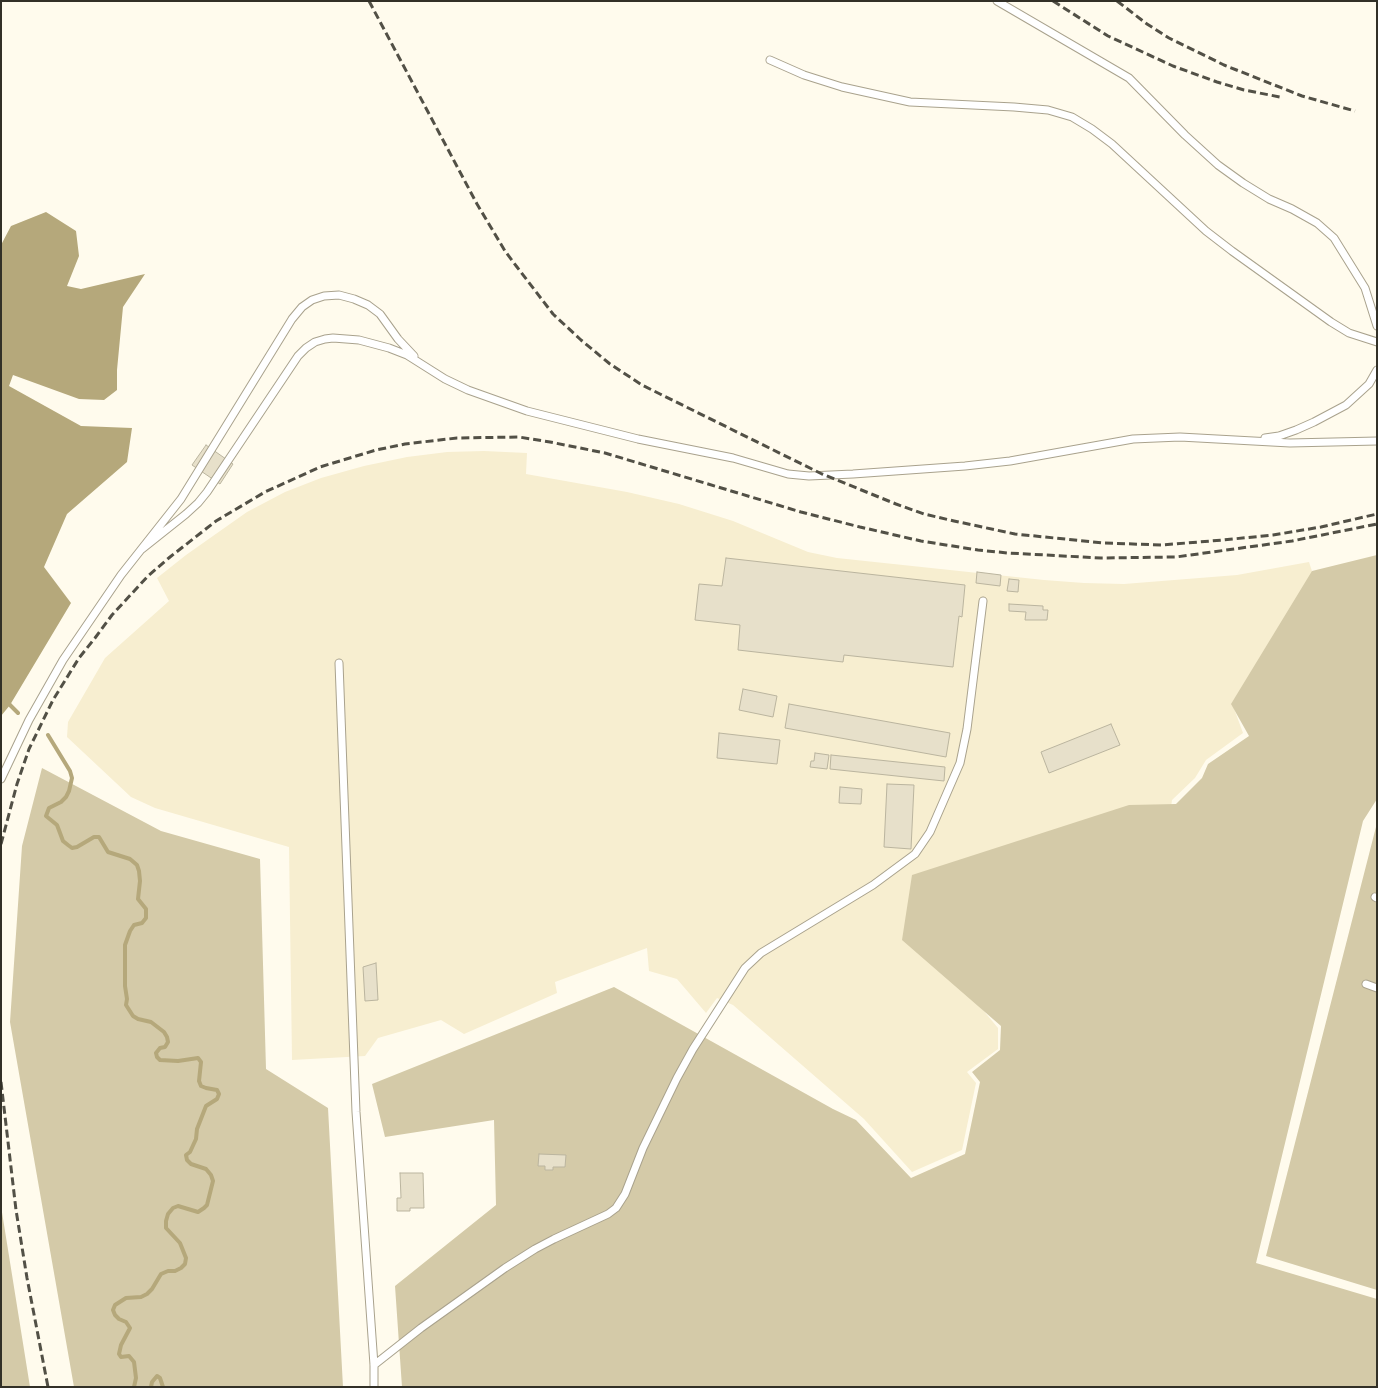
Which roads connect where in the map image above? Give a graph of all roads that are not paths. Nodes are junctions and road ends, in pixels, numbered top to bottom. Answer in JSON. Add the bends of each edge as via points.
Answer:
{"nodes":[{"id":1,"x":997,"y":1,"type":"edge"},
{"id":2,"x":770,"y":60,"type":"dead end"},
{"id":3,"x":1377,"y":326,"type":"edge"},
{"id":4,"x":1377,"y":342,"type":"edge"},
{"id":5,"x":425,"y":366,"type":"junction"},
{"id":6,"x":1377,"y":370,"type":"edge"},
{"id":7,"x":1253,"y":440,"type":"junction"},
{"id":8,"x":1377,"y":441,"type":"edge"},
{"id":9,"x":142,"y":549,"type":"junction"},
{"id":10,"x":982,"y":601,"type":"dead end"},
{"id":11,"x":339,"y":663,"type":"dead end"},
{"id":12,"x":1,"y":779,"type":"edge"},
{"id":13,"x":1366,"y":984,"type":"dead end"},
{"id":14,"x":1377,"y":988,"type":"edge"},
{"id":15,"x":374,"y":1365,"type":"junction"},
{"id":16,"x":374,"y":1387,"type":"edge"}],
"edges":[{"from":1,"to":3,"type":"lane","via":[[1129,78],[1218,165],[1268,199],[1317,223],[1334,238],[1365,288]]},
{"from":2,"to":4,"type":"lane","via":[[804,75],[842,87],[910,102],[1048,110],[1072,117],[1112,144],[1206,231],[1232,251],[1331,322]]},
{"from":5,"to":7,"type":"lane","via":[[468,390],[527,412],[638,439],[733,458],[788,474],[809,476],[1018,460],[1133,439],[1180,437]]},
{"from":5,"to":9,"type":"lane","via":[[407,355],[359,340],[333,338],[315,342],[298,356],[203,497]]},
{"from":5,"to":9,"type":"lane","via":[[398,340],[380,314],[368,305],[339,295],[312,300],[292,319],[181,499]]},
{"from":6,"to":7,"type":"lane","via":[[1369,384],[1346,405],[1296,430]]},
{"from":7,"to":8,"type":"lane","via":[[1290,443]]},
{"from":9,"to":12,"type":"lane","via":[[101,603],[63,660]]},
{"from":10,"to":15,"type":"lane","via":[[967,729],[960,763],[930,832],[915,854],[873,885],[761,953],[745,968],[677,1078],[643,1148],[625,1194],[616,1208],[541,1246],[505,1268]]},
{"from":11,"to":15,"type":"lane","via":[[356,1112]]},
{"from":13,"to":14,"type":"lane"},
{"from":15,"to":16,"type":"lane"}]}
